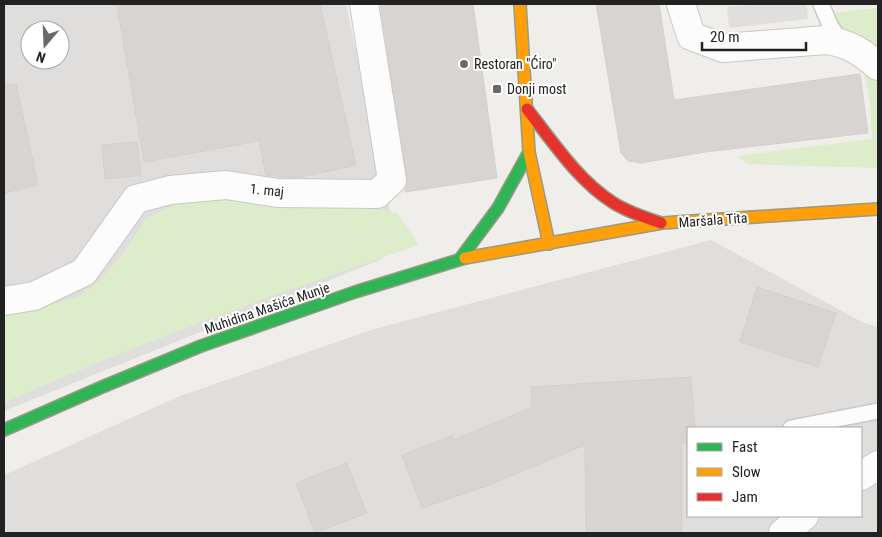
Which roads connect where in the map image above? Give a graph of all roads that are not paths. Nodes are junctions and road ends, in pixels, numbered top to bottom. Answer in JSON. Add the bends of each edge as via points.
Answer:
{"nodes":[{"id":1,"x":364,"y":4,"type":"edge"},
{"id":2,"x":520,"y":4,"type":"edge"},
{"id":3,"x":681,"y":4,"type":"edge"},
{"id":4,"x":822,"y":4,"type":"edge"},
{"id":5,"x":841,"y":42,"type":"junction"},
{"id":6,"x":878,"y":66,"type":"edge"},
{"id":7,"x":527,"y":109,"type":"junction"},
{"id":8,"x":529,"y":152,"type":"junction"},
{"id":9,"x":878,"y":208,"type":"edge"},
{"id":10,"x":838,"y":211,"type":"junction"},
{"id":11,"x":878,"y":220,"type":"edge"},
{"id":12,"x":662,"y":223,"type":"junction"},
{"id":13,"x":548,"y":244,"type":"junction"},
{"id":14,"x":460,"y":259,"type":"junction"},
{"id":15,"x":4,"y":301,"type":"edge"},
{"id":16,"x":878,"y":411,"type":"edge"},
{"id":17,"x":796,"y":427,"type":"edge"},
{"id":18,"x":4,"y":430,"type":"edge"},
{"id":19,"x":878,"y":465,"type":"edge"},
{"id":20,"x":862,"y":475,"type":"edge"},
{"id":21,"x":803,"y":517,"type":"edge"},
{"id":22,"x":783,"y":533,"type":"edge"}],
"edges":[{"from":1,"to":15,"type":"street","name":"1. maj","via":[[392,180],[377,194],[278,193],[226,185],[170,190],[136,199],[84,272],[34,296]]},
{"from":2,"to":7,"type":"main road"},
{"from":3,"to":5,"type":"street","via":[[691,36],[723,48],[826,40]]},
{"from":4,"to":5,"type":"lane"},
{"from":5,"to":6,"type":"street"},
{"from":7,"to":8,"type":"main road"},
{"from":7,"to":12,"type":"main road","via":[[582,176],[602,195],[628,211]]},
{"from":8,"to":13,"type":"main road"},
{"from":8,"to":14,"type":"main road","via":[[500,206]]},
{"from":9,"to":10,"type":"main road","name":"Maršala Tita"},
{"from":10,"to":11,"type":"main road"},
{"from":10,"to":12,"type":"main road","name":"Maršala Tita"},
{"from":12,"to":13,"type":"main road","name":"Maršala Tita"},
{"from":13,"to":14,"type":"main road","name":"Muhidina Mašića Munje"},
{"from":14,"to":18,"type":"main road","name":"Muhidina Mašića Munje","via":[[176,356]]},
{"from":16,"to":17,"type":"lane"},
{"from":19,"to":20,"type":"street"},
{"from":21,"to":22,"type":"street"}]}
